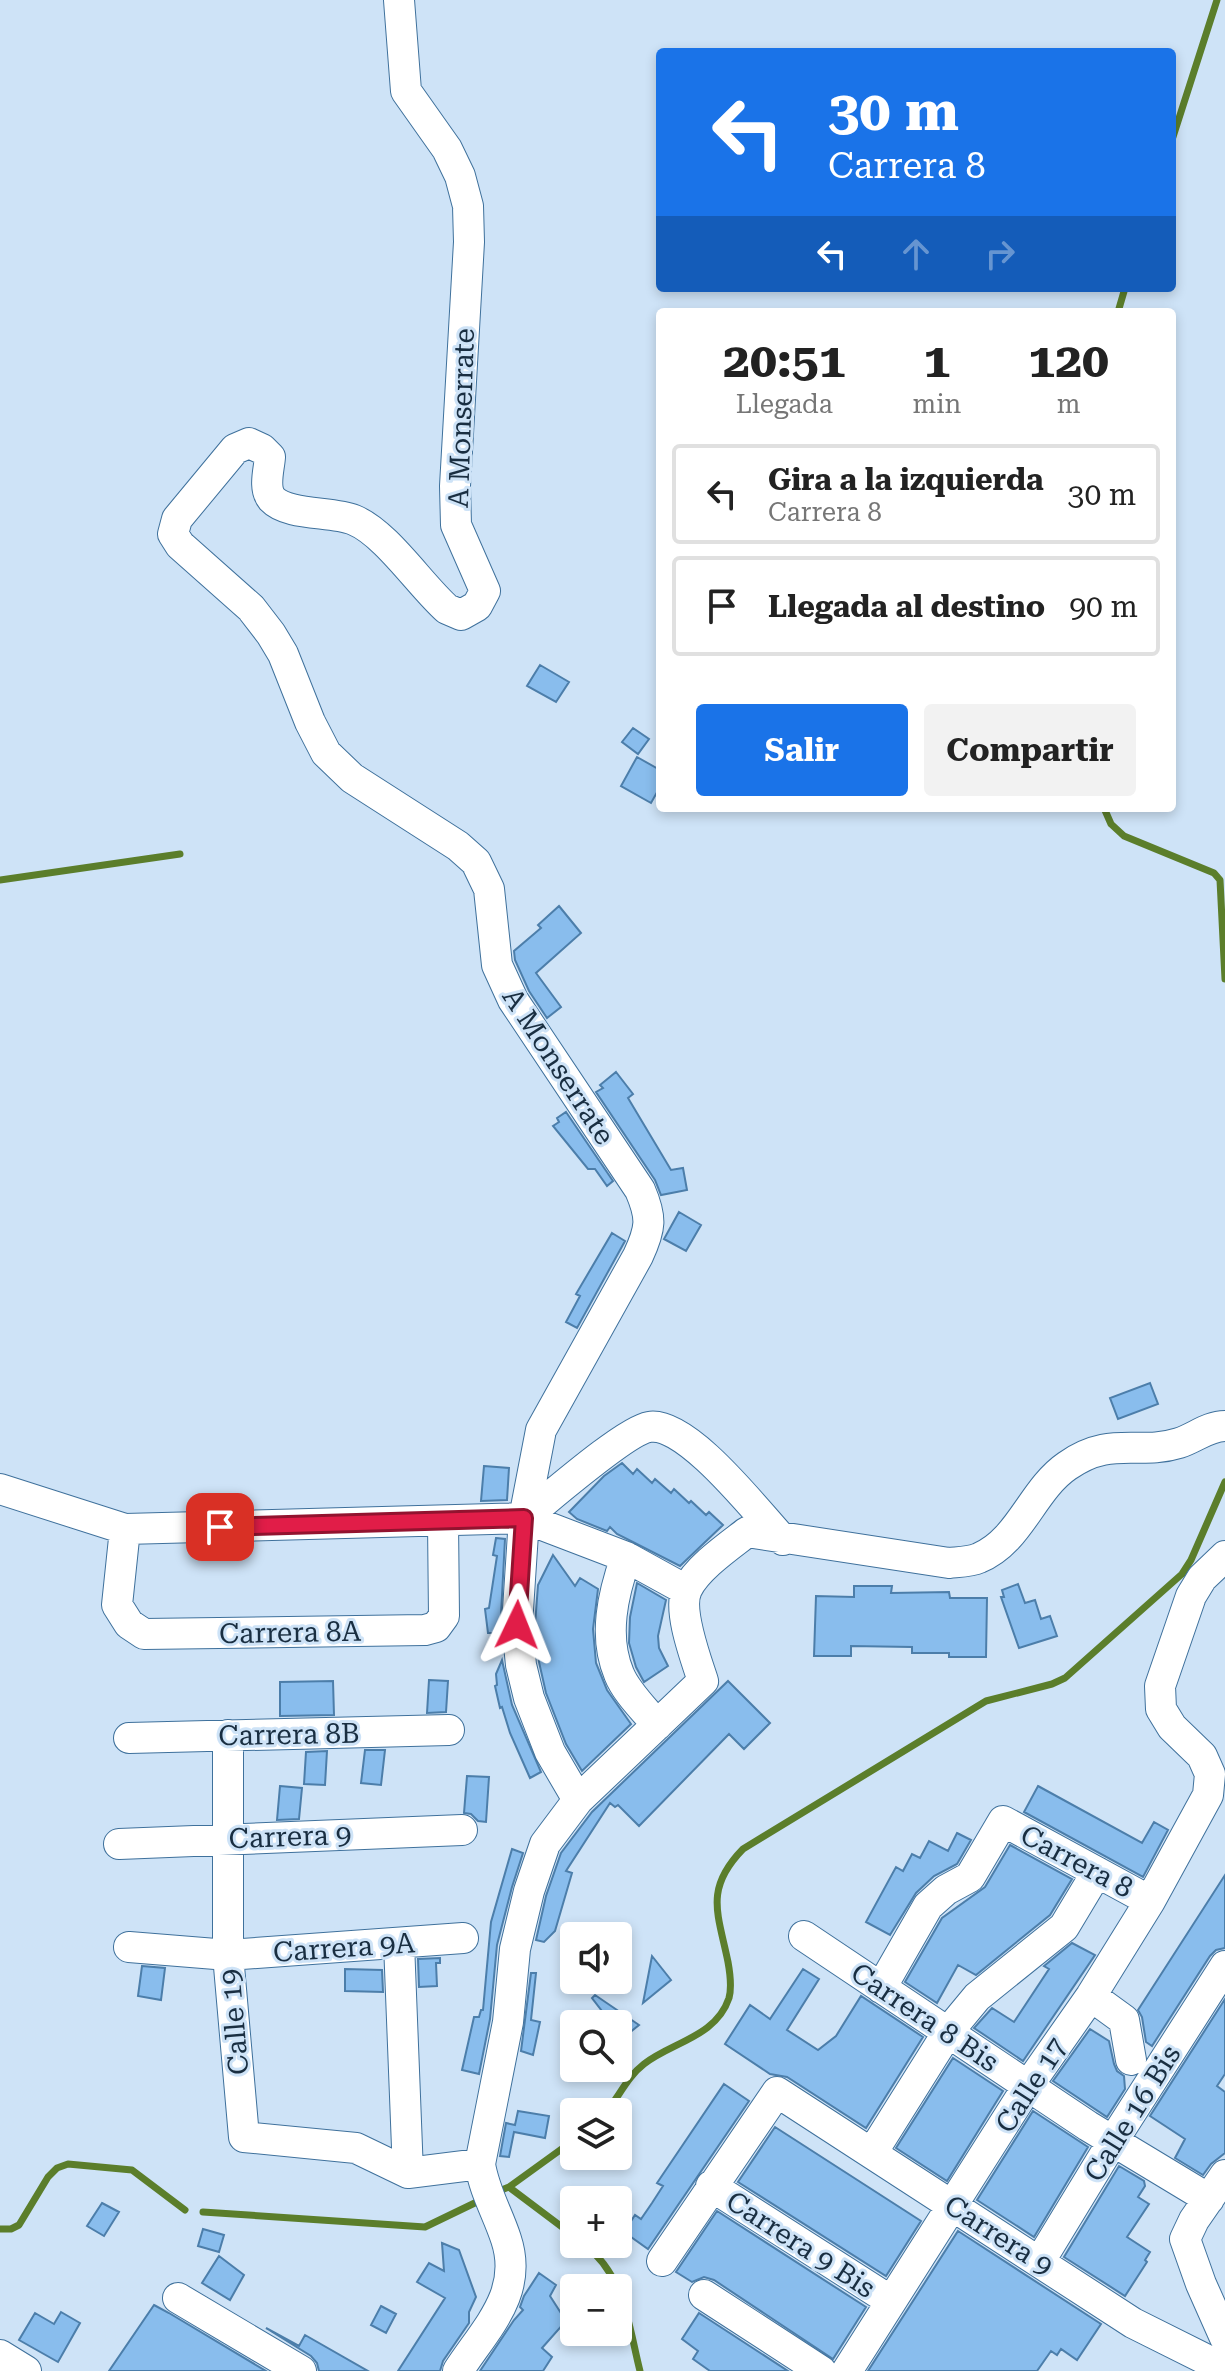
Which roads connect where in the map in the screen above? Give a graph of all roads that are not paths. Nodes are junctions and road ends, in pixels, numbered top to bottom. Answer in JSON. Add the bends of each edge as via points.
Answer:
{"nodes":[{"id":1,"x":399,"y":0,"type":"edge"},
{"id":2,"x":1225,"y":1426,"type":"edge"},
{"id":3,"x":0,"y":1489,"type":"edge"},
{"id":4,"x":524,"y":1518,"type":"junction"},
{"id":5,"x":443,"y":1522,"type":"junction"},
{"id":6,"x":125,"y":1529,"type":"junction"},
{"id":7,"x":783,"y":1540,"type":"junction"},
{"id":8,"x":1225,"y":1556,"type":"edge"},
{"id":9,"x":626,"y":1557,"type":"junction"},
{"id":10,"x":686,"y":1590,"type":"junction"},
{"id":11,"x":657,"y":1725,"type":"junction"},
{"id":12,"x":449,"y":1730,"type":"dead end"},
{"id":13,"x":228,"y":1735,"type":"junction"},
{"id":14,"x":129,"y":1738,"type":"dead end"},
{"id":15,"x":578,"y":1800,"type":"junction"},
{"id":16,"x":462,"y":1830,"type":"dead end"},
{"id":17,"x":230,"y":1838,"type":"junction"},
{"id":18,"x":119,"y":1844,"type":"dead end"},
{"id":19,"x":1097,"y":1872,"type":"junction"},
{"id":20,"x":1150,"y":1901,"type":"junction"},
{"id":21,"x":804,"y":1936,"type":"dead end"},
{"id":22,"x":463,"y":1938,"type":"dead end"},
{"id":23,"x":399,"y":1943,"type":"junction"},
{"id":24,"x":129,"y":1947,"type":"dead end"},
{"id":25,"x":228,"y":1955,"type":"junction"},
{"id":26,"x":1225,"y":1966,"type":"edge"},
{"id":27,"x":881,"y":1988,"type":"junction"},
{"id":28,"x":1091,"y":1996,"type":"junction"},
{"id":29,"x":948,"y":2032,"type":"junction"},
{"id":30,"x":1131,"y":2060,"type":"dead end"},
{"id":31,"x":1028,"y":2086,"type":"junction"},
{"id":32,"x":1113,"y":2141,"type":"junction"},
{"id":33,"x":872,"y":2153,"type":"junction"},
{"id":34,"x":481,"y":2171,"type":"junction"},
{"id":35,"x":408,"y":2173,"type":"junction"},
{"id":36,"x":711,"y":2186,"type":"junction"},
{"id":37,"x":1217,"y":2187,"type":"edge"},
{"id":38,"x":954,"y":2206,"type":"junction"},
{"id":39,"x":662,"y":2261,"type":"dead end"},
{"id":40,"x":1040,"y":2261,"type":"junction"},
{"id":41,"x":704,"y":2295,"type":"dead end"},
{"id":42,"x":178,"y":2298,"type":"dead end"},
{"id":43,"x":891,"y":2301,"type":"junction"},
{"id":44,"x":1225,"y":2338,"type":"edge"},
{"id":45,"x":0,"y":2355,"type":"edge"},
{"id":46,"x":1225,"y":2369,"type":"edge"},
{"id":47,"x":26,"y":2371,"type":"edge"},
{"id":48,"x":301,"y":2371,"type":"edge"},
{"id":49,"x":458,"y":2371,"type":"edge"},
{"id":50,"x":821,"y":2371,"type":"edge"},
{"id":51,"x":847,"y":2371,"type":"edge"}],
"edges":[{"from":1,"to":4,"type":"street","name":"A Monserrate","via":[[406,91],[447,149],[468,206],[456,525],[485,591],[477,606],[461,615],[447,609],[374,532],[357,521],[288,508],[271,498],[270,457],[249,443],[235,449],[177,519],[173,534],[271,634],[326,753],[352,778],[476,862],[489,889],[497,965],[513,1000],[648,1209],[650,1231],[638,1256],[541,1430]]},
{"from":2,"to":7,"type":"street","via":[[1179,1443],[1093,1451],[1044,1486],[1006,1540],[979,1558],[949,1563]]},
{"from":3,"to":6,"type":"street"},
{"from":4,"to":5,"type":"street"},
{"from":4,"to":7,"type":"street","via":[[628,1436],[650,1426],[695,1444]]},
{"from":4,"to":9,"type":"street"},
{"from":4,"to":15,"type":"street","via":[[517,1625],[521,1665],[550,1752]]},
{"from":5,"to":6,"type":"street"},
{"from":5,"to":6,"type":"street","name":"Carrera 8A","via":[[444,1616],[436,1627],[425,1630],[144,1634],[129,1624],[117,1605]]},
{"from":7,"to":10,"type":"street","via":[[747,1532]]},
{"from":8,"to":20,"type":"street","name":"Calle 17","via":[[1191,1596],[1160,1686],[1161,1709],[1202,1756],[1210,1774],[1208,1795]]},
{"from":9,"to":10,"type":"street"},
{"from":9,"to":11,"type":"street","via":[[614,1592],[610,1636],[619,1675]]},
{"from":10,"to":11,"type":"street","via":[[686,1627],[703,1681]]},
{"from":11,"to":15,"type":"street"},
{"from":12,"to":13,"type":"street","name":"Carrera 8B"},
{"from":13,"to":14,"type":"street","name":"Carrera 8B"},
{"from":13,"to":17,"type":"street","name":"Calle 19"},
{"from":15,"to":34,"type":"street","via":[[545,1844],[529,1891]]},
{"from":16,"to":17,"type":"street","name":"Carrera 9"},
{"from":17,"to":18,"type":"street","name":"Carrera 9"},
{"from":17,"to":25,"type":"street","name":"Calle 19"},
{"from":19,"to":20,"type":"street","name":"Carrera 8"},
{"from":19,"to":27,"type":"street","name":"Carrera 8","via":[[1003,1821],[970,1877],[928,1906]]},
{"from":19,"to":29,"type":"street","via":[[1064,1927],[977,1997]]},
{"from":20,"to":28,"type":"street","name":"Calle 17"},
{"from":21,"to":27,"type":"street","name":"Carrera 8 Bis"},
{"from":22,"to":23,"type":"street","name":"Carrera 9A"},
{"from":23,"to":25,"type":"street","name":"Carrera 9A"},
{"from":23,"to":35,"type":"street"},
{"from":24,"to":25,"type":"street","name":"Carrera 9A"},
{"from":25,"to":35,"type":"street","name":"Calle 19","via":[[244,2137],[356,2148]]},
{"from":26,"to":32,"type":"street","name":"Calle 16 Bis"},
{"from":27,"to":29,"type":"street","name":"Carrera 8 Bis"},
{"from":28,"to":30,"type":"street","via":[[1124,2020]]},
{"from":28,"to":31,"type":"street","name":"Calle 17"},
{"from":29,"to":31,"type":"street","name":"Carrera 8 Bis"},
{"from":29,"to":33,"type":"street"},
{"from":31,"to":32,"type":"street","name":"Carrera 8 Bis"},
{"from":31,"to":38,"type":"street","name":"Calle 17"},
{"from":32,"to":37,"type":"street","name":"Carrera 8 Bis"},
{"from":32,"to":40,"type":"street","name":"Calle 16 Bis"},
{"from":33,"to":36,"type":"street","name":"Carrera 9","via":[[777,2092]]},
{"from":33,"to":38,"type":"street","name":"Carrera 9"},
{"from":34,"to":35,"type":"street"},
{"from":34,"to":49,"type":"street","via":[[512,2261],[511,2283]]},
{"from":36,"to":39,"type":"street"},
{"from":36,"to":43,"type":"street","name":"Carrera 9 Bis"},
{"from":37,"to":44,"type":"street","via":[[1185,2239]]},
{"from":38,"to":40,"type":"street","name":"Carrera 9"},
{"from":38,"to":43,"type":"street","name":"Calle 17"},
{"from":40,"to":46,"type":"street","name":"Carrera 9","via":[[1133,2323]]},
{"from":41,"to":50,"type":"street"},
{"from":42,"to":48,"type":"street"},
{"from":43,"to":51,"type":"street","name":"Calle 17"},
{"from":45,"to":47,"type":"street"}]}
